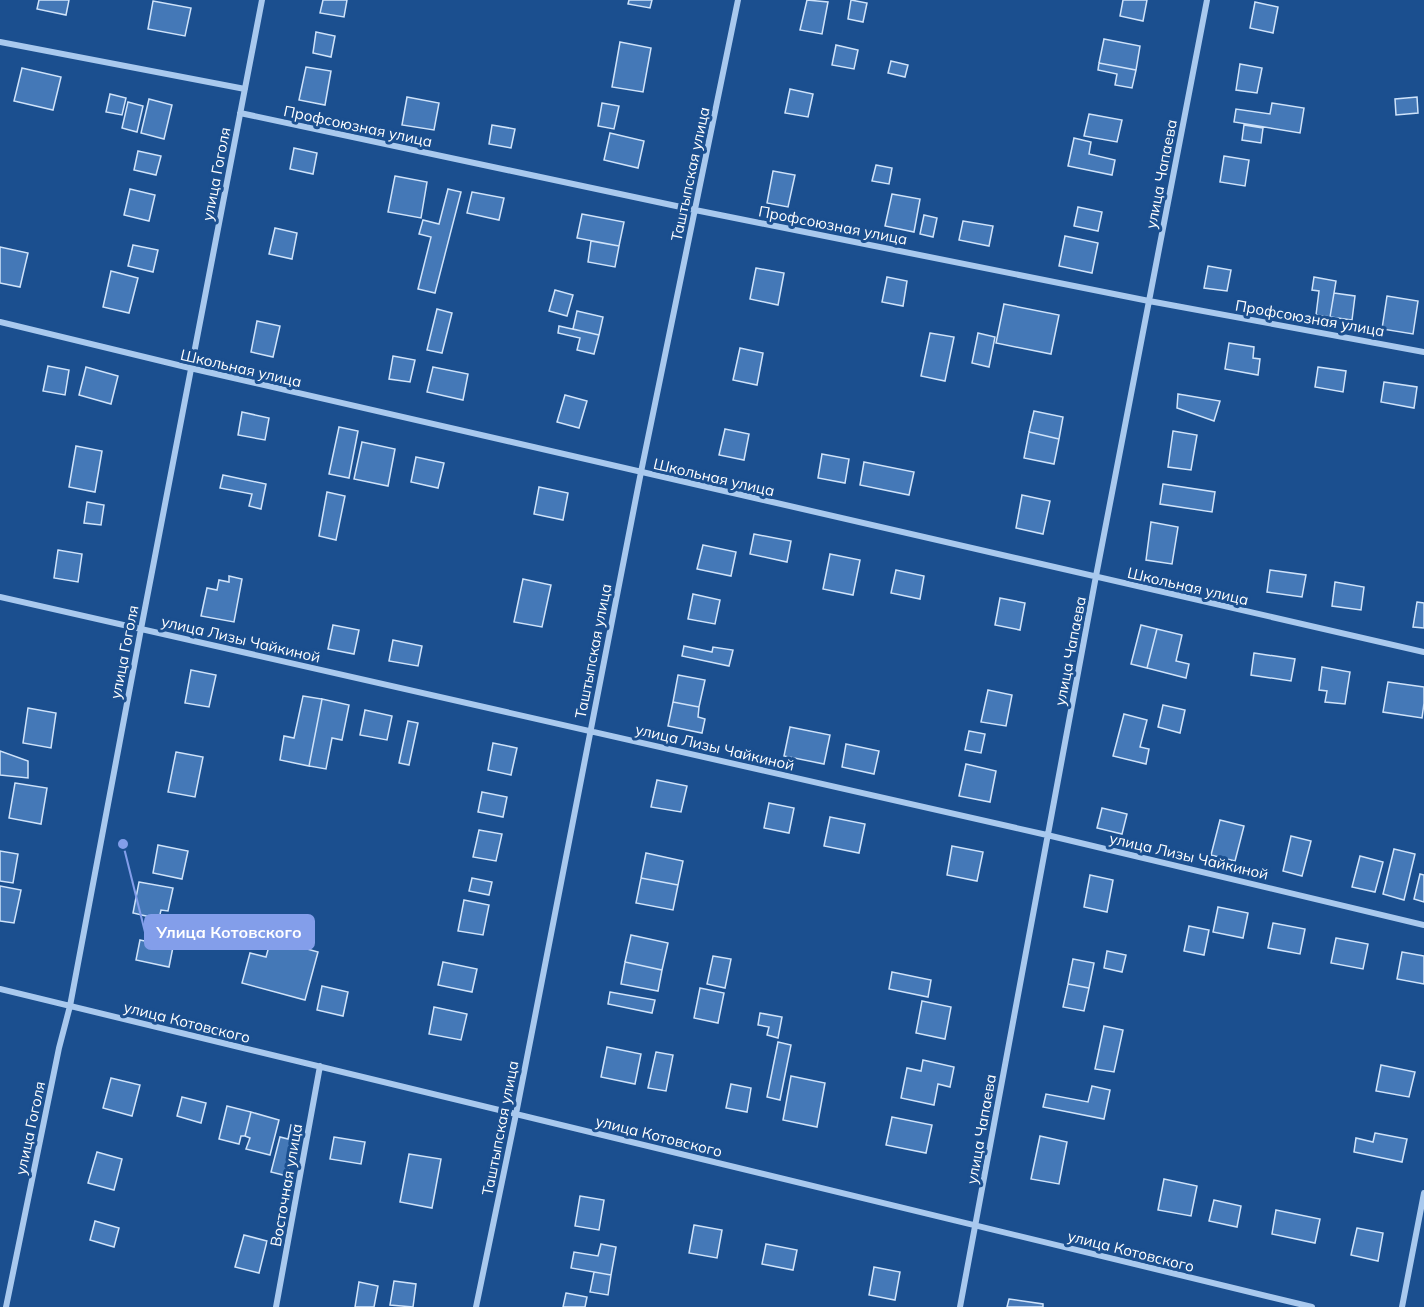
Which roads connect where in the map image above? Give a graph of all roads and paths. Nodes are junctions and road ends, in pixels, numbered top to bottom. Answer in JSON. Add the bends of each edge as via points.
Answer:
{"nodes":[{"id":1,"x":262,"y":0,"type":"edge"},
{"id":2,"x":738,"y":0,"type":"edge"},
{"id":3,"x":1206,"y":0,"type":"edge"},
{"id":4,"x":0,"y":42,"type":"edge"},
{"id":5,"x":245,"y":89,"type":"junction"},
{"id":6,"x":240,"y":113,"type":"junction"},
{"id":7,"x":695,"y":210,"type":"junction"},
{"id":8,"x":1149,"y":301,"type":"junction"},
{"id":9,"x":0,"y":322,"type":"edge"},
{"id":10,"x":1424,"y":352,"type":"edge"},
{"id":11,"x":190,"y":368,"type":"junction"},
{"id":12,"x":641,"y":472,"type":"junction"},
{"id":13,"x":1096,"y":576,"type":"junction"},
{"id":14,"x":0,"y":597,"type":"edge"},
{"id":15,"x":141,"y":628,"type":"junction"},
{"id":16,"x":1424,"y":652,"type":"edge"},
{"id":17,"x":590,"y":731,"type":"junction"},
{"id":18,"x":1047,"y":835,"type":"junction"},
{"id":19,"x":1424,"y":925,"type":"edge"},
{"id":20,"x":0,"y":989,"type":"edge"},
{"id":21,"x":70,"y":1006,"type":"junction"},
{"id":22,"x":320,"y":1066,"type":"junction"},
{"id":23,"x":516,"y":1114,"type":"junction"},
{"id":24,"x":1424,"y":1193,"type":"edge"},
{"id":25,"x":976,"y":1225,"type":"junction"},
{"id":26,"x":6,"y":1307,"type":"edge"},
{"id":27,"x":276,"y":1307,"type":"edge"},
{"id":28,"x":476,"y":1307,"type":"edge"},
{"id":29,"x":960,"y":1307,"type":"edge"},
{"id":30,"x":1312,"y":1307,"type":"edge"},
{"id":31,"x":1402,"y":1307,"type":"edge"}],
"edges":[{"from":1,"to":5,"type":"street","name":"улица Гоголя"},
{"from":2,"to":7,"type":"street","name":"Таштыпская улица"},
{"from":3,"to":8,"type":"street","name":"улица Чапаева"},
{"from":4,"to":5,"type":"street"},
{"from":5,"to":6,"type":"street","name":"улица Гоголя"},
{"from":6,"to":7,"type":"street","name":"Профсоюзная улица"},
{"from":6,"to":11,"type":"street","name":"улица Гоголя"},
{"from":7,"to":8,"type":"street","name":"Профсоюзная улица"},
{"from":7,"to":12,"type":"street","name":"Таштыпская улица"},
{"from":8,"to":10,"type":"street","name":"Профсоюзная улица"},
{"from":8,"to":13,"type":"street","name":"улица Чапаева"},
{"from":9,"to":11,"type":"street","name":"Школьная улица"},
{"from":11,"to":12,"type":"street","name":"Школьная улица"},
{"from":11,"to":15,"type":"street","name":"улица Гоголя"},
{"from":12,"to":13,"type":"street","name":"Школьная улица"},
{"from":12,"to":17,"type":"street","name":"Таштыпская улица"},
{"from":13,"to":16,"type":"street","name":"Школьная улица"},
{"from":13,"to":18,"type":"street","name":"улица Чапаева"},
{"from":14,"to":15,"type":"street","name":"улица Лизы Чайкиной"},
{"from":15,"to":17,"type":"street","name":"улица Лизы Чайкиной"},
{"from":15,"to":21,"type":"street","name":"улица Гоголя"},
{"from":17,"to":18,"type":"street","name":"улица Лизы Чайкиной"},
{"from":17,"to":23,"type":"street","name":"Таштыпская улица"},
{"from":18,"to":19,"type":"street","name":"улица Лизы Чайкиной"},
{"from":18,"to":25,"type":"street","name":"улица Чапаева"},
{"from":20,"to":21,"type":"street","name":"улица Котовского"},
{"from":21,"to":22,"type":"street","name":"улица Котовского"},
{"from":21,"to":26,"type":"street","name":"улица Гоголя"},
{"from":22,"to":23,"type":"street","name":"улица Котовского"},
{"from":22,"to":27,"type":"street","name":"Восточная улица"},
{"from":23,"to":25,"type":"street","name":"улица Котовского"},
{"from":23,"to":28,"type":"street","name":"Таштыпская улица"},
{"from":24,"to":31,"type":"street"},
{"from":25,"to":29,"type":"street","name":"улица Чапаева"},
{"from":25,"to":30,"type":"street","name":"улица Котовского"}]}
